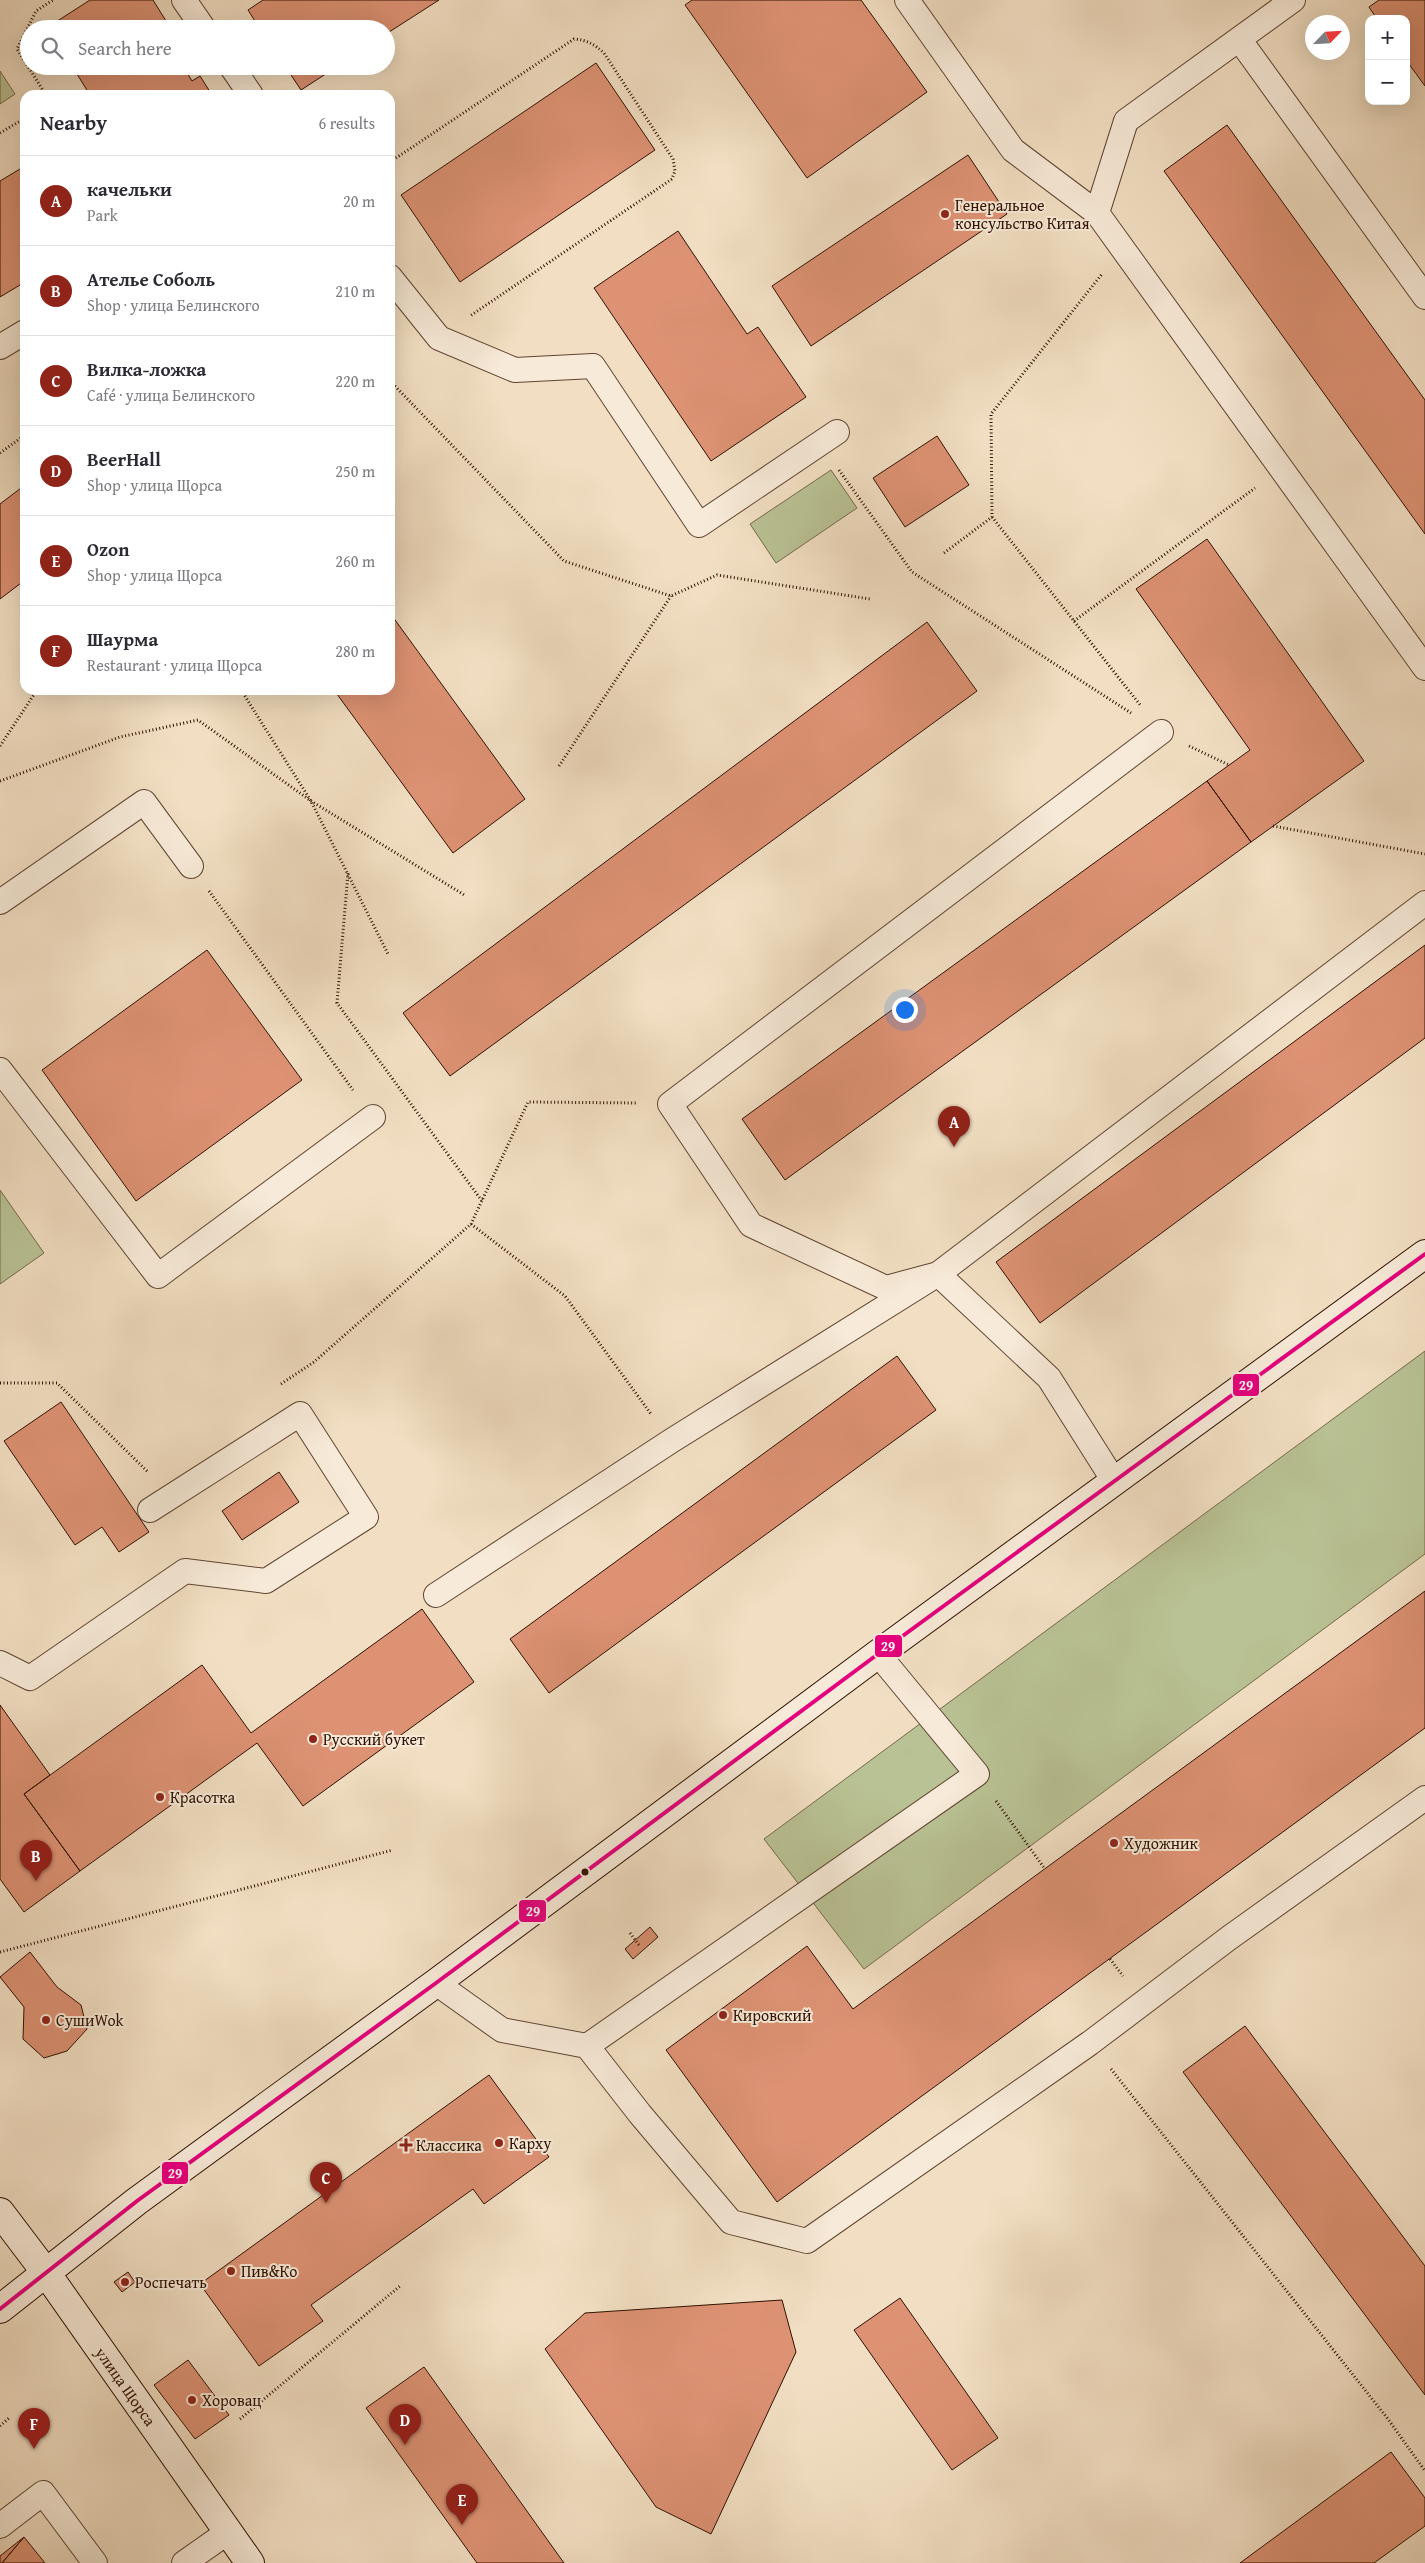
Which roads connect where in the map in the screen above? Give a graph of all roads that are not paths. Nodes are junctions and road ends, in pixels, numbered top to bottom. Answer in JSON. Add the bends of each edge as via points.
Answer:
{"nodes":[{"id":1,"x":184,"y":0,"type":"edge"},
{"id":2,"x":907,"y":0,"type":"edge"},
{"id":3,"x":1293,"y":0,"type":"edge"},
{"id":4,"x":198,"y":20,"type":"edge"},
{"id":5,"x":1239,"y":39,"type":"junction"},
{"id":6,"x":236,"y":75,"type":"edge"},
{"id":7,"x":247,"y":90,"type":"edge"},
{"id":8,"x":1097,"y":214,"type":"junction"},
{"id":9,"x":395,"y":283,"type":"edge"},
{"id":10,"x":1425,"y":297,"type":"edge"},
{"id":11,"x":20,"y":335,"type":"edge"},
{"id":12,"x":0,"y":347,"type":"edge"},
{"id":13,"x":828,"y":438,"type":"road end"},
{"id":14,"x":1425,"y":668,"type":"edge"},
{"id":15,"x":1161,"y":732,"type":"road end"},
{"id":16,"x":191,"y":866,"type":"road end"},
{"id":17,"x":0,"y":902,"type":"edge"},
{"id":18,"x":1425,"y":903,"type":"edge"},
{"id":19,"x":0,"y":1070,"type":"edge"},
{"id":20,"x":373,"y":1118,"type":"road end"},
{"id":21,"x":1425,"y":1254,"type":"edge"},
{"id":22,"x":938,"y":1274,"type":"junction"},
{"id":23,"x":1114,"y":1481,"type":"junction"},
{"id":24,"x":150,"y":1510,"type":"dead end"},
{"id":25,"x":436,"y":1595,"type":"dead end"},
{"id":26,"x":878,"y":1654,"type":"junction"},
{"id":27,"x":0,"y":1663,"type":"edge"},
{"id":28,"x":1425,"y":1798,"type":"edge"},
{"id":29,"x":436,"y":1983,"type":"junction"},
{"id":30,"x":587,"y":2046,"type":"junction"},
{"id":31,"x":0,"y":2212,"type":"edge"},
{"id":32,"x":47,"y":2274,"type":"junction"},
{"id":33,"x":0,"y":2309,"type":"edge"},
{"id":34,"x":0,"y":2526,"type":"edge"},
{"id":35,"x":228,"y":2532,"type":"junction"},
{"id":36,"x":95,"y":2563,"type":"edge"},
{"id":37,"x":184,"y":2563,"type":"edge"},
{"id":38,"x":250,"y":2563,"type":"edge"}],
"edges":[{"from":1,"to":4,"type":"lane"},
{"from":2,"to":8,"type":"lane","via":[[1013,150]]},
{"from":3,"to":5,"type":"lane"},
{"from":5,"to":8,"type":"lane","via":[[1126,121]]},
{"from":5,"to":10,"type":"lane"},
{"from":6,"to":7,"type":"lane"},
{"from":8,"to":14,"type":"lane"},
{"from":9,"to":13,"type":"lane","via":[[439,338],[515,370],[592,366],[699,525]]},
{"from":11,"to":12,"type":"lane"},
{"from":15,"to":22,"type":"lane","via":[[670,1104],[751,1225],[886,1288]]},
{"from":16,"to":17,"type":"lane","via":[[144,802]]},
{"from":18,"to":22,"type":"lane"},
{"from":19,"to":20,"type":"lane","via":[[158,1276]]},
{"from":21,"to":23,"type":"main road"},
{"from":22,"to":23,"type":"lane","via":[[1049,1378]]},
{"from":22,"to":25,"type":"lane","via":[[671,1441]]},
{"from":23,"to":26,"type":"main road"},
{"from":24,"to":27,"type":"lane","via":[[300,1414],[366,1516],[266,1581],[185,1571],[30,1678]]},
{"from":26,"to":29,"type":"main road"},
{"from":26,"to":30,"type":"lane","via":[[977,1774]]},
{"from":28,"to":30,"type":"lane","via":[[1229,1938],[1090,2043],[807,2241],[731,2222]]},
{"from":29,"to":30,"type":"lane","via":[[502,2030]]},
{"from":29,"to":32,"type":"main road","via":[[137,2201]]},
{"from":31,"to":32,"type":"main road","name":"улица Щорса"},
{"from":32,"to":33,"type":"main road"},
{"from":32,"to":35,"type":"main road","name":"улица Щорса"},
{"from":34,"to":36,"type":"lane","via":[[43,2493]]},
{"from":35,"to":37,"type":"lane"},
{"from":35,"to":38,"type":"main road","name":"улица Щорса"}]}
